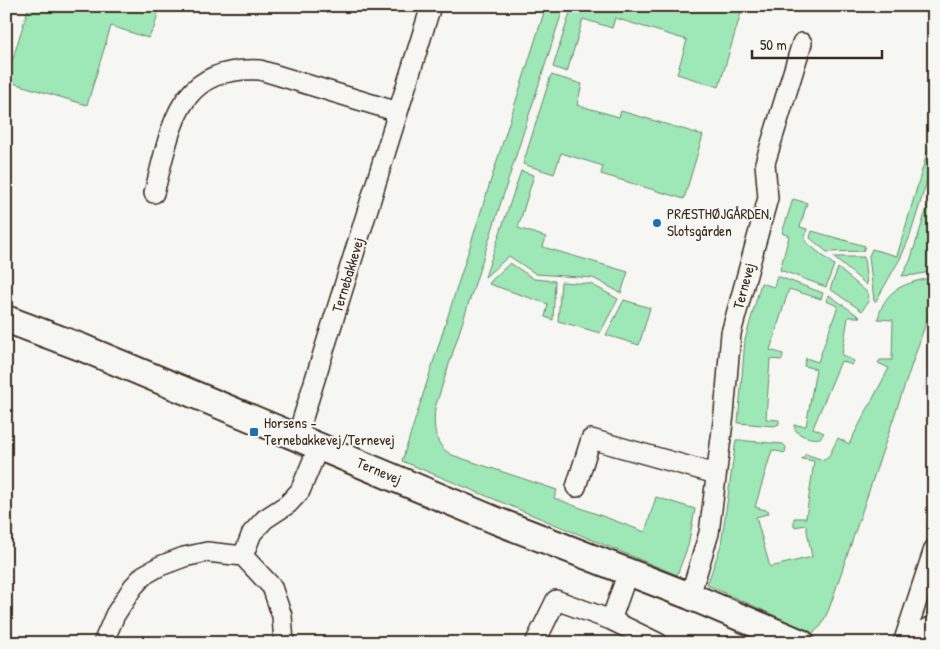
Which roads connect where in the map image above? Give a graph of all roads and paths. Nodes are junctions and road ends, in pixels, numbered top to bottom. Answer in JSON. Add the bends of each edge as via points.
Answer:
{"nodes":[{"id":1,"x":431,"y":6,"type":"edge"},
{"id":2,"x":802,"y":43,"type":"dead end"},
{"id":3,"x":398,"y":112,"type":"junction"},
{"id":4,"x":154,"y":193,"type":"dead end"},
{"id":5,"x":6,"y":319,"type":"edge"},
{"id":6,"x":308,"y":442,"type":"junction"},
{"id":7,"x":716,"y":474,"type":"junction"},
{"id":8,"x":576,"y":487,"type":"dead end"},
{"id":9,"x":934,"y":549,"type":"edge"},
{"id":10,"x":243,"y":556,"type":"junction"},
{"id":11,"x":628,"y":572,"type":"junction"},
{"id":12,"x":690,"y":596,"type":"junction"},
{"id":13,"x":611,"y":620,"type":"junction"},
{"id":14,"x":934,"y":625,"type":"edge"},
{"id":15,"x":903,"y":642,"type":"edge"},
{"id":16,"x":103,"y":643,"type":"edge"},
{"id":17,"x":284,"y":643,"type":"edge"},
{"id":18,"x":535,"y":643,"type":"edge"},
{"id":19,"x":658,"y":643,"type":"edge"},
{"id":20,"x":801,"y":643,"type":"edge"}],
"edges":[{"from":1,"to":3,"type":"street","name":"Ternebakkevej"},
{"from":2,"to":7,"type":"street","name":"Ternevej","via":[[765,163],[768,198],[730,333]]},
{"from":3,"to":4,"type":"street","via":[[260,70],[240,69],[221,73],[202,81],[182,103]]},
{"from":3,"to":6,"type":"street","name":"Ternebakkevej"},
{"from":5,"to":6,"type":"street","name":"Ternevej"},
{"from":6,"to":10,"type":"street","via":[[300,492],[252,533]]},
{"from":6,"to":11,"type":"street","name":"Ternevej"},
{"from":7,"to":8,"type":"street","via":[[591,439]]},
{"from":7,"to":12,"type":"street","name":"Ternevej","via":[[709,532]]},
{"from":9,"to":15,"type":"street"},
{"from":10,"to":16,"type":"street","via":[[207,552],[184,557],[144,575],[115,615]]},
{"from":10,"to":17,"type":"street","via":[[272,587],[282,616]]},
{"from":11,"to":12,"type":"street","name":"Ternevej"},
{"from":11,"to":13,"type":"street"},
{"from":12,"to":20,"type":"street","name":"Ternevej"},
{"from":13,"to":18,"type":"street","via":[[556,600]]},
{"from":13,"to":19,"type":"street"},
{"from":14,"to":15,"type":"street"}]}
